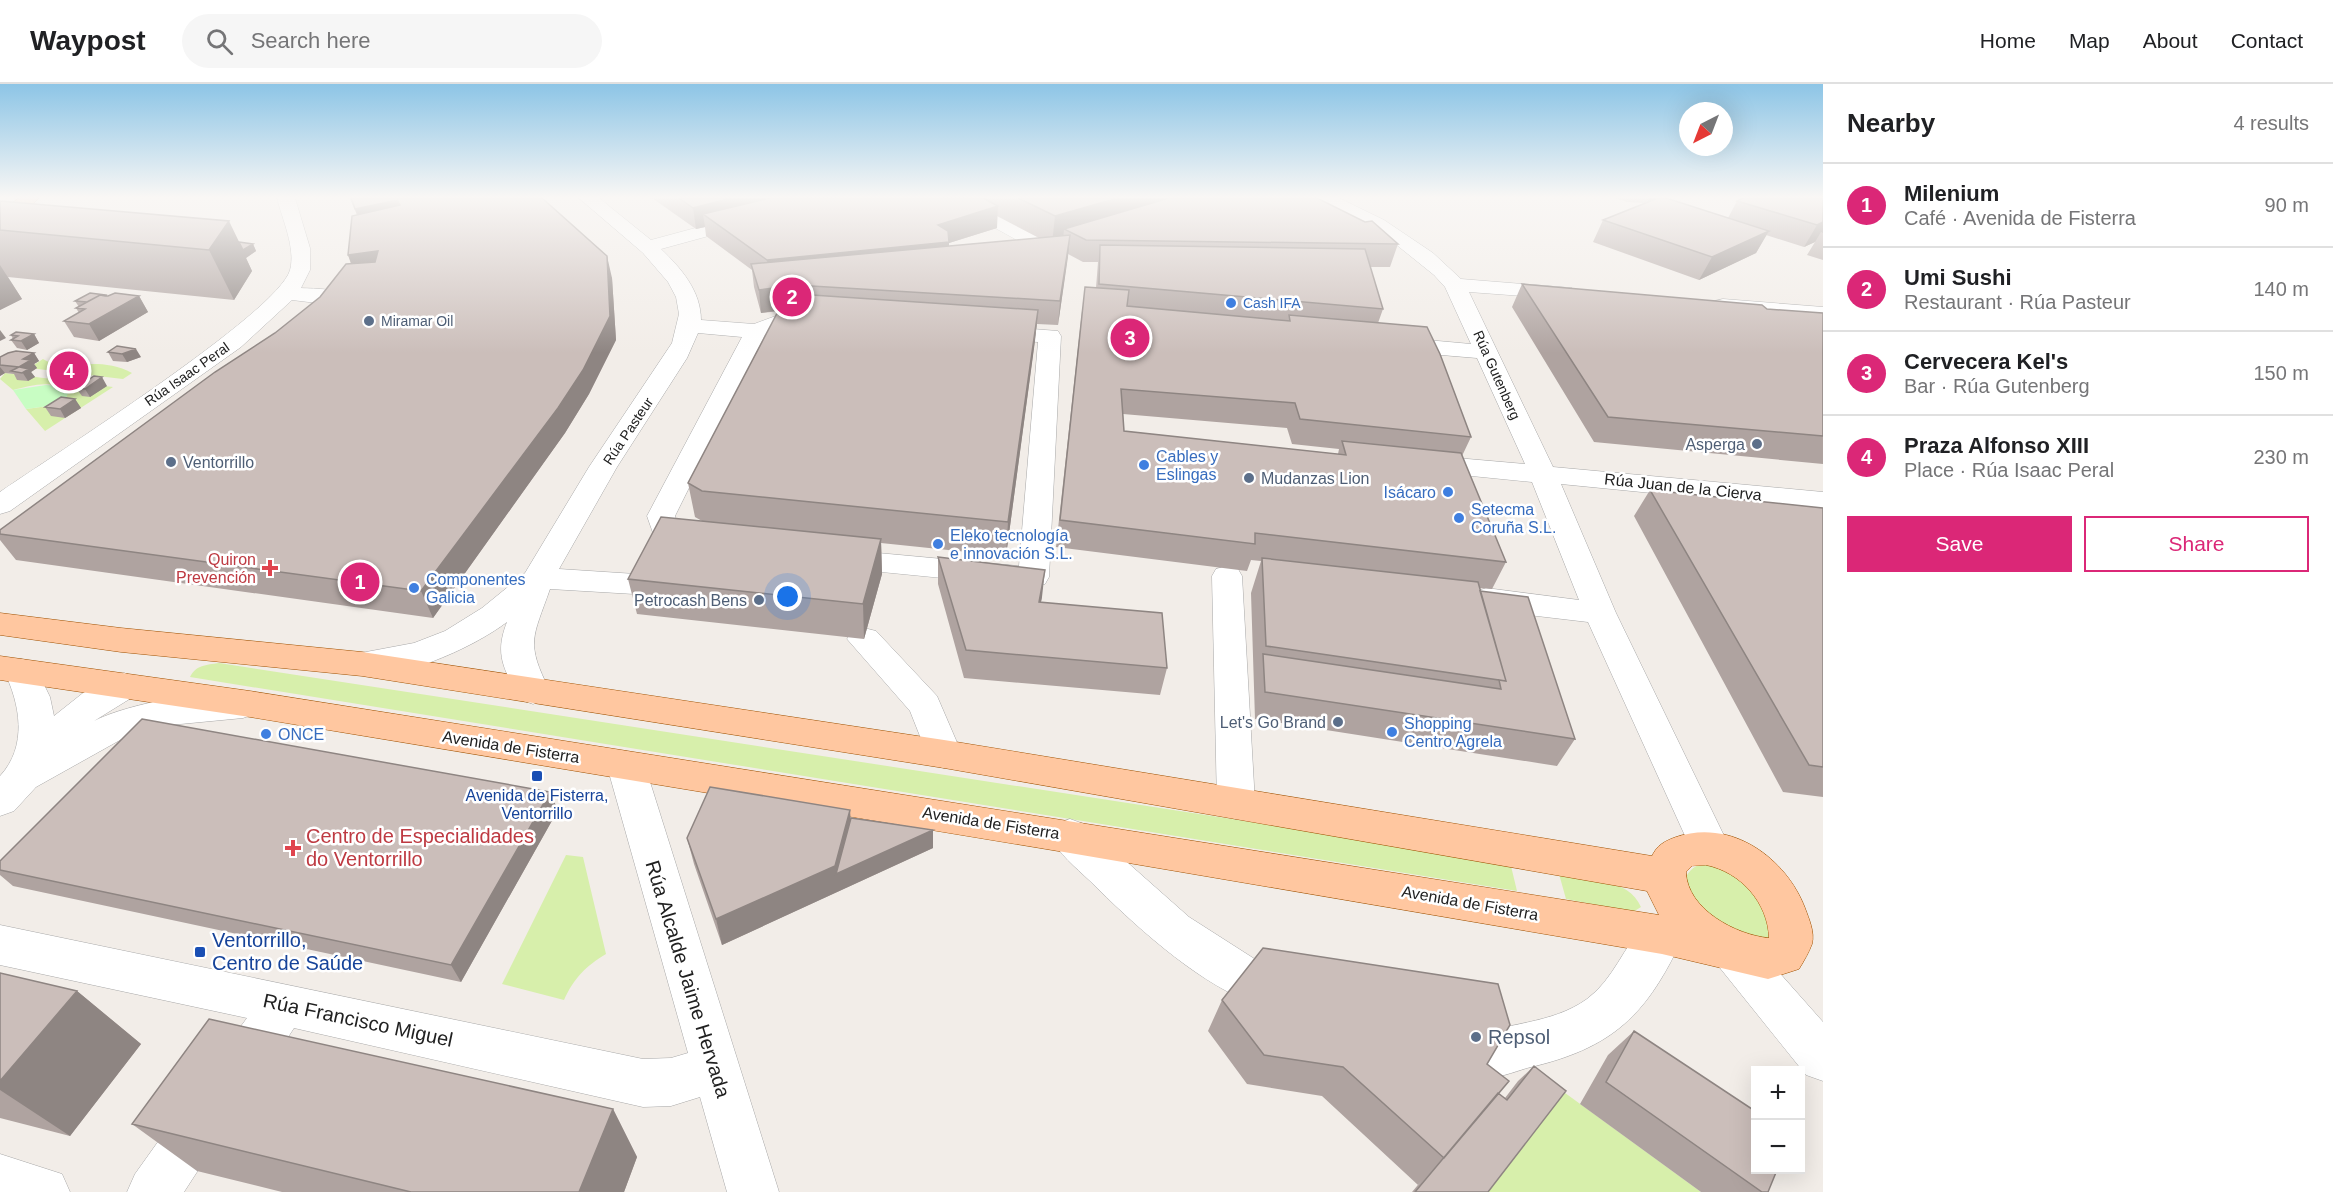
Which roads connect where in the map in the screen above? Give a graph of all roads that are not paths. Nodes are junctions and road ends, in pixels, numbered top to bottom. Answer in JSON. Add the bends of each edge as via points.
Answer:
{"nodes":[{"id":1,"x":300,"y":250,"type":"edge"},
{"id":2,"x":649,"y":250,"type":"edge"},
{"id":3,"x":1019,"y":250,"type":"edge"},
{"id":4,"x":1418,"y":250,"type":"edge"},
{"id":5,"x":998,"y":252,"type":"edge"},
{"id":6,"x":1455,"y":285,"type":"junction"},
{"id":7,"x":287,"y":292,"type":"junction"},
{"id":8,"x":1580,"y":294,"type":"edge"},
{"id":9,"x":1697,"y":303,"type":"edge"},
{"id":10,"x":1823,"y":314,"type":"edge"},
{"id":11,"x":689,"y":326,"type":"junction"},
{"id":12,"x":756,"y":331,"type":"junction"},
{"id":13,"x":305,"y":333,"type":"edge"},
{"id":14,"x":265,"y":339,"type":"edge"},
{"id":15,"x":233,"y":342,"type":"junction"},
{"id":16,"x":1368,"y":342,"type":"edge"},
{"id":17,"x":1487,"y":352,"type":"junction"},
{"id":18,"x":1391,"y":460,"type":"edge"},
{"id":19,"x":1542,"y":475,"type":"junction"},
{"id":20,"x":1823,"y":501,"type":"edge"},
{"id":21,"x":0,"y":505,"type":"edge"},
{"id":22,"x":1227,"y":576,"type":"dead end"},
{"id":23,"x":538,"y":578,"type":"junction"},
{"id":24,"x":651,"y":585,"type":"edge"},
{"id":25,"x":1458,"y":596,"type":"edge"},
{"id":26,"x":1600,"y":613,"type":"junction"},
{"id":27,"x":0,"y":624,"type":"edge"},
{"id":28,"x":864,"y":639,"type":"dead end"},
{"id":29,"x":255,"y":654,"type":"junction"},
{"id":30,"x":362,"y":664,"type":"junction"},
{"id":31,"x":10,"y":669,"type":"edge"},
{"id":32,"x":124,"y":686,"type":"junction"},
{"id":33,"x":533,"y":691,"type":"junction"},
{"id":34,"x":250,"y":704,"type":"junction"},
{"id":35,"x":944,"y":754,"type":"junction"},
{"id":36,"x":626,"y":766,"type":"junction"},
{"id":37,"x":13,"y":788,"type":"edge"},
{"id":38,"x":1236,"y":802,"type":"junction"},
{"id":39,"x":1070,"y":836,"type":"junction"},
{"id":40,"x":1710,"y":848,"type":"junction"},
{"id":41,"x":1664,"y":876,"type":"junction"},
{"id":42,"x":1806,"y":891,"type":"edge"},
{"id":43,"x":1662,"y":935,"type":"junction"},
{"id":44,"x":0,"y":945,"type":"edge"},
{"id":45,"x":1731,"y":949,"type":"junction"},
{"id":46,"x":1810,"y":957,"type":"edge"},
{"id":47,"x":1248,"y":980,"type":"edge"},
{"id":48,"x":284,"y":1004,"type":"junction"},
{"id":49,"x":1482,"y":1055,"type":"edge"},
{"id":50,"x":1823,"y":1058,"type":"edge"},
{"id":51,"x":715,"y":1069,"type":"junction"},
{"id":52,"x":0,"y":1180,"type":"edge"},
{"id":53,"x":44,"y":1192,"type":"edge"},
{"id":54,"x":153,"y":1192,"type":"edge"},
{"id":55,"x":753,"y":1192,"type":"edge"}],
"edges":[{"from":1,"to":7,"type":"street","name":"Rúa Isaac Peral","via":[[300,270]]},
{"from":2,"to":11,"type":"street","name":"Rúa Pasteur","via":[[683,287],[689,304]]},
{"from":3,"to":5,"type":"street"},
{"from":4,"to":6,"type":"street","name":"Rúa Gutenberg"},
{"from":6,"to":8,"type":"street"},
{"from":6,"to":17,"type":"street","name":"Rúa Gutenberg"},
{"from":7,"to":13,"type":"street","via":[[326,296],[339,302],[314,331]]},
{"from":7,"to":15,"type":"street","name":"Rúa Isaac Peral"},
{"from":9,"to":10,"type":"street"},
{"from":11,"to":12,"type":"street"},
{"from":11,"to":23,"type":"street","name":"Rúa Pasteur","via":[[655,392],[603,467]]},
{"from":12,"to":12,"type":"street","via":[[792,317],[1050,336],[1034,577],[670,543],[661,516]]},
{"from":14,"to":15,"type":"street"},
{"from":15,"to":21,"type":"street","name":"Rúa Isaac Peral"},
{"from":16,"to":17,"type":"street"},
{"from":17,"to":19,"type":"street","name":"Rúa Gutenberg"},
{"from":18,"to":19,"type":"street","name":"Rúa Juan de la Cierva"},
{"from":19,"to":20,"type":"street","name":"Rúa Juan de la Cierva"},
{"from":19,"to":26,"type":"street","name":"Rúa Gutenberg"},
{"from":22,"to":38,"type":"street"},
{"from":23,"to":24,"type":"street"},
{"from":23,"to":30,"type":"street","via":[[468,635],[434,650]]},
{"from":23,"to":33,"type":"street","name":"Rúa Pasteur","via":[[516,641],[519,663]]},
{"from":25,"to":26,"type":"street"},
{"from":26,"to":40,"type":"street","name":"Rúa Gutenberg"},
{"from":27,"to":29,"type":"main road"},
{"from":28,"to":35,"type":"street","via":[[925,705]]},
{"from":29,"to":30,"type":"main road"},
{"from":29,"to":32,"type":"main road","via":[[172,663]]},
{"from":30,"to":33,"type":"main road"},
{"from":31,"to":32,"type":"main road","name":"Avenida de Fisterra"},
{"from":31,"to":37,"type":"street","via":[[34,696],[38,711],[37,735]]},
{"from":32,"to":34,"type":"main road","name":"Avenida de Fisterra"},
{"from":32,"to":37,"type":"street","via":[[81,711]]},
{"from":33,"to":35,"type":"main road"},
{"from":34,"to":36,"type":"main road","name":"Avenida de Fisterra"},
{"from":34,"to":37,"type":"street","name":"Avenida de Fisterra","via":[[170,712],[119,724]]},
{"from":35,"to":38,"type":"main road"},
{"from":36,"to":39,"type":"main road","name":"Avenida de Fisterra"},
{"from":36,"to":51,"type":"street","name":"Rúa Alcalde Jaime Hervada"},
{"from":38,"to":41,"type":"main road"},
{"from":39,"to":43,"type":"main road","name":"Avenida de Fisterra"},
{"from":39,"to":47,"type":"street","via":[[1174,931]]},
{"from":40,"to":41,"type":"main road","name":"Avenida de Fisterra","via":[[1676,853],[1667,863]]},
{"from":40,"to":42,"type":"main road","name":"Avenida de Fisterra","via":[[1759,865]]},
{"from":41,"to":45,"type":"main road","name":"Avenida de Fisterra","via":[[1674,903],[1686,918]]},
{"from":42,"to":46,"type":"main road","name":"Avenida de Fisterra","via":[[1801,904],[1810,927]]},
{"from":43,"to":45,"type":"main road","name":"Avenida de Fisterra"},
{"from":43,"to":49,"type":"street","via":[[1633,980],[1605,1013],[1555,1039]]},
{"from":44,"to":48,"type":"street","name":"Rúa Francisco Miguel"},
{"from":45,"to":46,"type":"main road","name":"Avenida de Fisterra","via":[[1768,959]]},
{"from":45,"to":50,"type":"street"},
{"from":48,"to":51,"type":"street","name":"Rúa Francisco Miguel","via":[[643,1083],[671,1082]]},
{"from":48,"to":54,"type":"street"},
{"from":51,"to":55,"type":"street","name":"Rúa Alcalde Jaime Hervada"},
{"from":52,"to":53,"type":"street"}]}
